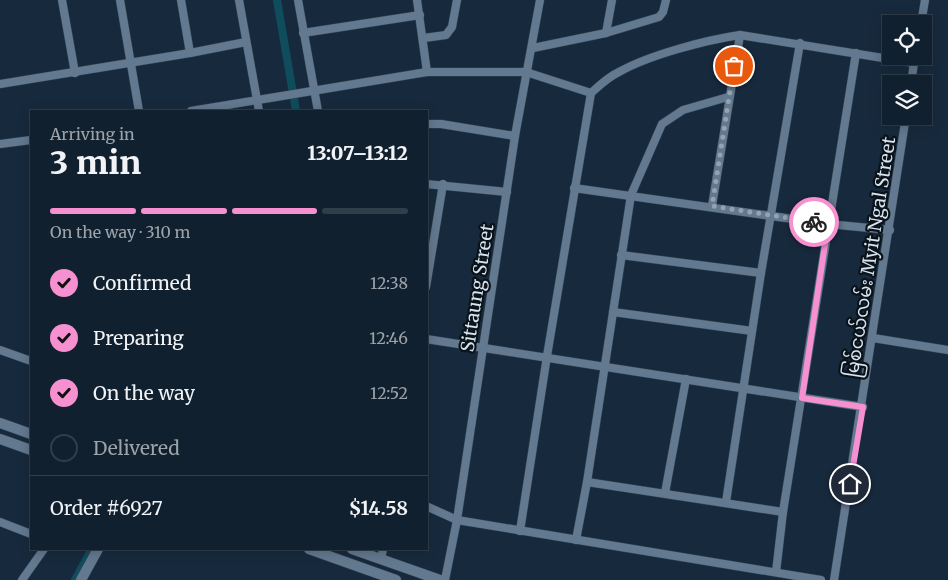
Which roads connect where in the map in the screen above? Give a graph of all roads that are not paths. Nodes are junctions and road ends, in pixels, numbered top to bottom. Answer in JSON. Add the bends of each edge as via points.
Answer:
{"nodes":[{"id":1,"x":62,"y":0,"type":"edge"},
{"id":2,"x":120,"y":0,"type":"edge"},
{"id":3,"x":181,"y":0,"type":"edge"},
{"id":4,"x":239,"y":0,"type":"edge"},
{"id":5,"x":298,"y":0,"type":"edge"},
{"id":6,"x":417,"y":0,"type":"edge"},
{"id":7,"x":457,"y":0,"type":"edge"},
{"id":8,"x":540,"y":0,"type":"edge"},
{"id":9,"x":612,"y":0,"type":"edge"},
{"id":10,"x":666,"y":0,"type":"edge"},
{"id":11,"x":925,"y":0,"type":"edge"},
{"id":12,"x":420,"y":15,"type":"junction"},
{"id":13,"x":922,"y":15,"type":"edge"},
{"id":14,"x":303,"y":33,"type":"junction"},
{"id":15,"x":606,"y":33,"type":"junction"},
{"id":16,"x":740,"y":35,"type":"junction"},
{"id":17,"x":424,"y":38,"type":"junction"},
{"id":18,"x":246,"y":42,"type":"junction"},
{"id":19,"x":800,"y":43,"type":"junction"},
{"id":20,"x":533,"y":48,"type":"junction"},
{"id":21,"x":190,"y":53,"type":"junction"},
{"id":22,"x":856,"y":53,"type":"junction"},
{"id":23,"x":882,"y":56,"type":"edge"},
{"id":24,"x":131,"y":63,"type":"junction"},
{"id":25,"x":427,"y":72,"type":"junction"},
{"id":26,"x":526,"y":72,"type":"junction"},
{"id":27,"x":75,"y":73,"type":"junction"},
{"id":28,"x":0,"y":84,"type":"edge"},
{"id":29,"x":314,"y":90,"type":"junction"},
{"id":30,"x":591,"y":93,"type":"junction"},
{"id":31,"x":728,"y":97,"type":"junction"},
{"id":32,"x":257,"y":99,"type":"junction"},
{"id":33,"x":139,"y":110,"type":"edge"},
{"id":34,"x":196,"y":110,"type":"edge"},
{"id":35,"x":259,"y":110,"type":"edge"},
{"id":36,"x":318,"y":110,"type":"edge"},
{"id":37,"x":428,"y":124,"type":"edge"},
{"id":38,"x":905,"y":125,"type":"edge"},
{"id":39,"x":515,"y":136,"type":"junction"},
{"id":40,"x":30,"y":140,"type":"edge"},
{"id":41,"x":0,"y":144,"type":"edge"},
{"id":42,"x":428,"y":184,"type":"edge"},
{"id":43,"x":443,"y":184,"type":"junction"},
{"id":44,"x":574,"y":188,"type":"junction"},
{"id":45,"x":507,"y":192,"type":"junction"},
{"id":46,"x":631,"y":194,"type":"junction"},
{"id":47,"x":712,"y":206,"type":"junction"},
{"id":48,"x":770,"y":216,"type":"junction"},
{"id":49,"x":828,"y":224,"type":"junction"},
{"id":50,"x":890,"y":230,"type":"junction"},
{"id":51,"x":621,"y":254,"type":"junction"},
{"id":52,"x":761,"y":273,"type":"junction"},
{"id":53,"x":428,"y":275,"type":"edge"},
{"id":54,"x":614,"y":312,"type":"junction"},
{"id":55,"x":752,"y":331,"type":"junction"},
{"id":56,"x":873,"y":338,"type":"junction"},
{"id":57,"x":428,"y":339,"type":"edge"},
{"id":58,"x":483,"y":346,"type":"junction"},
{"id":59,"x":0,"y":350,"type":"edge"},
{"id":60,"x":948,"y":350,"type":"edge"},
{"id":61,"x":547,"y":356,"type":"junction"},
{"id":62,"x":30,"y":360,"type":"edge"},
{"id":63,"x":605,"y":367,"type":"junction"},
{"id":64,"x":686,"y":379,"type":"junction"},
{"id":65,"x":742,"y":389,"type":"junction"},
{"id":66,"x":802,"y":398,"type":"junction"},
{"id":67,"x":863,"y":407,"type":"junction"},
{"id":68,"x":0,"y":423,"type":"edge"},
{"id":69,"x":30,"y":434,"type":"edge"},
{"id":70,"x":0,"y":439,"type":"edge"},
{"id":71,"x":30,"y":450,"type":"edge"},
{"id":72,"x":587,"y":482,"type":"junction"},
{"id":73,"x":665,"y":493,"type":"junction"},
{"id":74,"x":726,"y":502,"type":"junction"},
{"id":75,"x":428,"y":507,"type":"edge"},
{"id":76,"x":783,"y":512,"type":"junction"},
{"id":77,"x":457,"y":520,"type":"junction"},
{"id":78,"x":0,"y":522,"type":"edge"},
{"id":79,"x":520,"y":531,"type":"junction"},
{"id":80,"x":30,"y":534,"type":"edge"},
{"id":81,"x":576,"y":540,"type":"junction"},
{"id":82,"x":43,"y":550,"type":"edge"},
{"id":83,"x":97,"y":550,"type":"edge"},
{"id":84,"x":312,"y":550,"type":"edge"},
{"id":85,"x":358,"y":550,"type":"edge"},
{"id":86,"x":382,"y":554,"type":"edge"},
{"id":87,"x":776,"y":572,"type":"junction"},
{"id":88,"x":22,"y":580,"type":"edge"},
{"id":89,"x":81,"y":580,"type":"edge"},
{"id":90,"x":396,"y":580,"type":"edge"},
{"id":91,"x":440,"y":580,"type":"edge"},
{"id":92,"x":445,"y":580,"type":"edge"},
{"id":93,"x":821,"y":580,"type":"edge"},
{"id":94,"x":834,"y":580,"type":"edge"}],
"edges":[{"from":1,"to":27,"type":"street"},
{"from":2,"to":24,"type":"street"},
{"from":3,"to":21,"type":"street"},
{"from":4,"to":18,"type":"street"},
{"from":5,"to":14,"type":"street"},
{"from":6,"to":12,"type":"street"},
{"from":7,"to":17,"type":"street","via":[[452,27],[446,35]]},
{"from":8,"to":20,"type":"street","name":"Sittaung Street"},
{"from":9,"to":15,"type":"street"},
{"from":10,"to":15,"type":"street","via":[[659,17]]},
{"from":11,"to":13,"type":"street"},
{"from":12,"to":14,"type":"street"},
{"from":12,"to":17,"type":"street"},
{"from":14,"to":29,"type":"street"},
{"from":15,"to":20,"type":"street"},
{"from":16,"to":19,"type":"street"},
{"from":16,"to":30,"type":"street","via":[[715,39],[638,63],[610,77]]},
{"from":16,"to":31,"type":"street"},
{"from":17,"to":25,"type":"street"},
{"from":18,"to":21,"type":"street"},
{"from":18,"to":32,"type":"street"},
{"from":19,"to":22,"type":"street"},
{"from":19,"to":48,"type":"street"},
{"from":20,"to":26,"type":"street","name":"Sittaung Street"},
{"from":21,"to":24,"type":"street"},
{"from":22,"to":23,"type":"street"},
{"from":22,"to":49,"type":"street"},
{"from":24,"to":27,"type":"street"},
{"from":24,"to":33,"type":"street"},
{"from":25,"to":26,"type":"street"},
{"from":25,"to":29,"type":"street"},
{"from":26,"to":30,"type":"street"},
{"from":26,"to":39,"type":"street","name":"Sittaung Street"},
{"from":27,"to":28,"type":"street"},
{"from":29,"to":32,"type":"street"},
{"from":29,"to":36,"type":"street"},
{"from":30,"to":44,"type":"street"},
{"from":31,"to":46,"type":"street","via":[[682,110],[662,124]]},
{"from":31,"to":47,"type":"street"},
{"from":32,"to":34,"type":"street"},
{"from":32,"to":35,"type":"street"},
{"from":37,"to":39,"type":"street"},
{"from":38,"to":50,"type":"street","name":"မြစ်ငယ်လမ်း Myit Ngal Street"},
{"from":39,"to":45,"type":"street","name":"Sittaung Street"},
{"from":40,"to":41,"type":"street"},
{"from":42,"to":43,"type":"street"},
{"from":43,"to":45,"type":"street"},
{"from":43,"to":53,"type":"street"},
{"from":44,"to":46,"type":"street"},
{"from":44,"to":61,"type":"street"},
{"from":45,"to":58,"type":"street","name":"Sittaung Street"},
{"from":46,"to":47,"type":"street"},
{"from":46,"to":51,"type":"street"},
{"from":47,"to":48,"type":"street"},
{"from":48,"to":49,"type":"street"},
{"from":48,"to":52,"type":"street"},
{"from":49,"to":50,"type":"street"},
{"from":49,"to":66,"type":"street"},
{"from":50,"to":56,"type":"street","name":"မြစ်ငယ်လမ်း Myit Ngal Street"},
{"from":51,"to":52,"type":"street"},
{"from":51,"to":54,"type":"street"},
{"from":52,"to":55,"type":"street"},
{"from":54,"to":55,"type":"street"},
{"from":54,"to":63,"type":"street"},
{"from":55,"to":65,"type":"street"},
{"from":56,"to":60,"type":"street"},
{"from":56,"to":67,"type":"street","name":"မြစ်ငယ်လမ်း Myit Ngal Street"},
{"from":57,"to":58,"type":"street"},
{"from":58,"to":61,"type":"street"},
{"from":58,"to":77,"type":"street","name":"Sittaung Street"},
{"from":59,"to":62,"type":"street"},
{"from":61,"to":63,"type":"street"},
{"from":61,"to":79,"type":"street"},
{"from":63,"to":64,"type":"street"},
{"from":63,"to":72,"type":"street"},
{"from":64,"to":65,"type":"street"},
{"from":64,"to":73,"type":"street"},
{"from":65,"to":66,"type":"street"},
{"from":65,"to":74,"type":"street"},
{"from":66,"to":67,"type":"street"},
{"from":66,"to":76,"type":"street"},
{"from":67,"to":94,"type":"street","name":"မြစ်ငယ်လမ်း Myit Ngal Street"},
{"from":68,"to":69,"type":"street"},
{"from":70,"to":71,"type":"street"},
{"from":72,"to":73,"type":"street"},
{"from":72,"to":81,"type":"street"},
{"from":73,"to":74,"type":"street"},
{"from":74,"to":76,"type":"street"},
{"from":75,"to":77,"type":"street"},
{"from":76,"to":87,"type":"street"},
{"from":77,"to":79,"type":"street"},
{"from":77,"to":92,"type":"street","name":"Sittaung Street"},
{"from":78,"to":80,"type":"street"},
{"from":79,"to":81,"type":"street"},
{"from":81,"to":87,"type":"street"},
{"from":82,"to":88,"type":"street"},
{"from":83,"to":89,"type":"street"},
{"from":84,"to":90,"type":"street"},
{"from":85,"to":86,"type":"street"},
{"from":86,"to":91,"type":"street"},
{"from":87,"to":93,"type":"street"}]}
